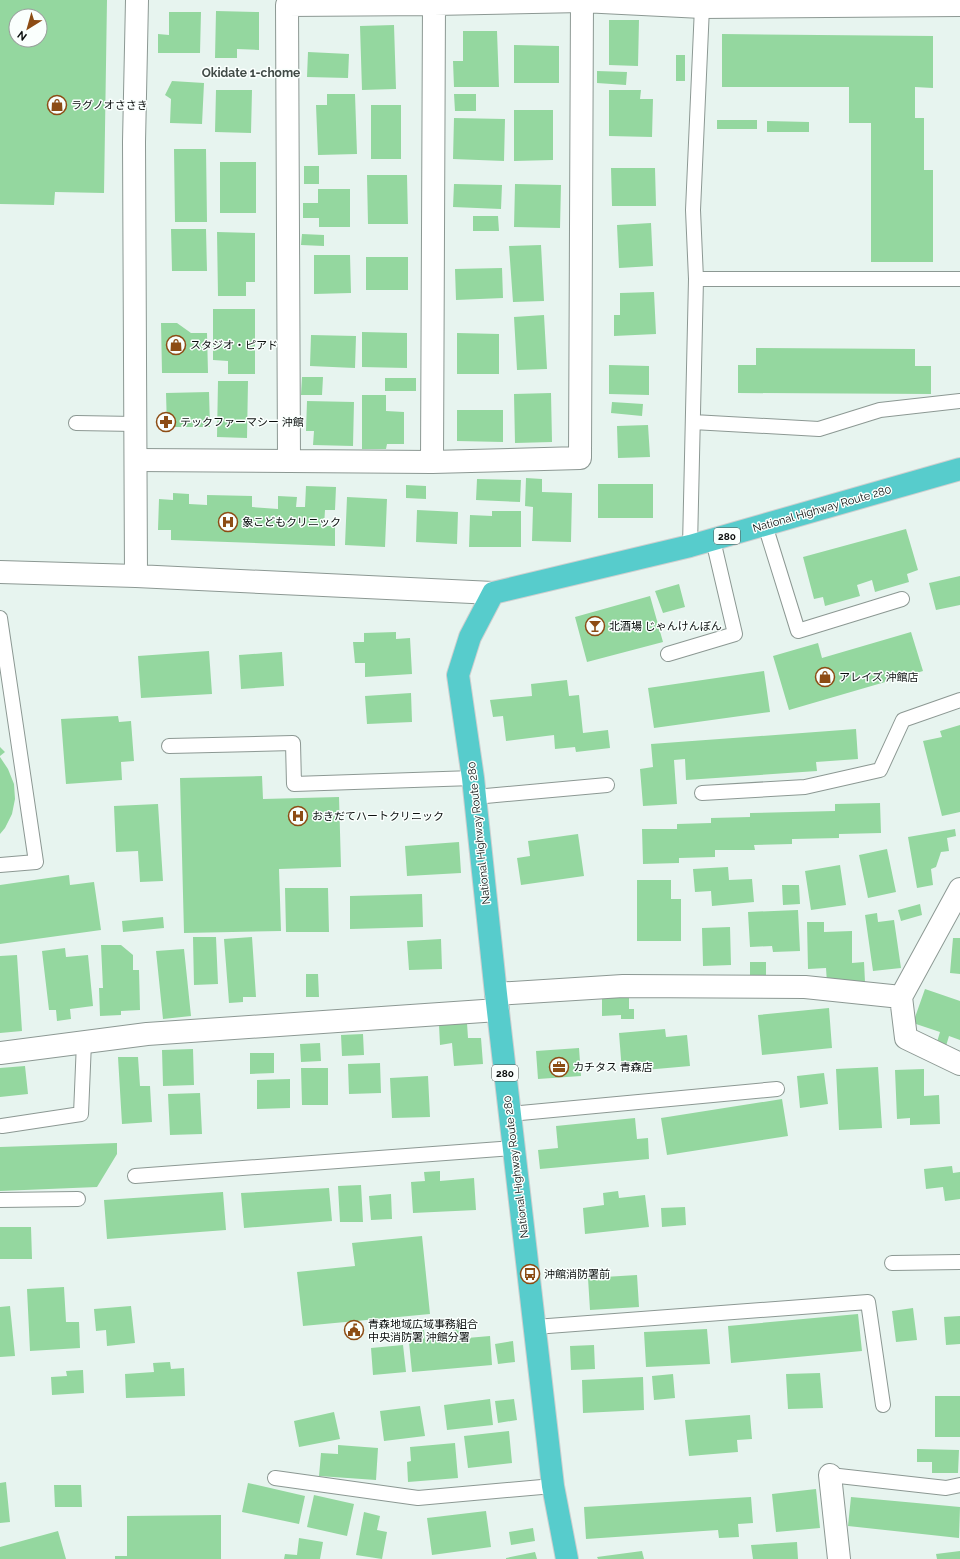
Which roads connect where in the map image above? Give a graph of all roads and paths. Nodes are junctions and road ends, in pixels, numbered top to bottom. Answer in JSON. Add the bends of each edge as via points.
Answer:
{"nodes":[{"id":1,"x":137,"y":0,"type":"edge"},
{"id":2,"x":582,"y":0,"type":"edge"},
{"id":3,"x":434,"y":4,"type":"junction"},
{"id":4,"x":960,"y":5,"type":"edge"},
{"id":5,"x":702,"y":7,"type":"junction"},
{"id":6,"x":696,"y":279,"type":"junction"},
{"id":7,"x":960,"y":279,"type":"edge"},
{"id":8,"x":960,"y":401,"type":"edge"},
{"id":9,"x":693,"y":422,"type":"junction"},
{"id":10,"x":76,"y":423,"type":"dead end"},
{"id":11,"x":135,"y":424,"type":"junction"},
{"id":12,"x":136,"y":460,"type":"junction"},
{"id":13,"x":289,"y":460,"type":"junction"},
{"id":14,"x":432,"y":462,"type":"junction"},
{"id":15,"x":960,"y":469,"type":"edge"},
{"id":16,"x":765,"y":525,"type":"junction"},
{"id":17,"x":713,"y":540,"type":"junction"},
{"id":18,"x":690,"y":546,"type":"junction"},
{"id":19,"x":0,"y":572,"type":"edge"},
{"id":20,"x":136,"y":576,"type":"junction"},
{"id":21,"x":493,"y":593,"type":"junction"},
{"id":22,"x":902,"y":599,"type":"dead end"},
{"id":23,"x":0,"y":618,"type":"edge"},
{"id":24,"x":2,"y":645,"type":"edge"},
{"id":25,"x":668,"y":654,"type":"dead end"},
{"id":26,"x":960,"y":700,"type":"edge"},
{"id":27,"x":169,"y":746,"type":"dead end"},
{"id":28,"x":607,"y":785,"type":"dead end"},
{"id":29,"x":474,"y":788,"type":"junction"},
{"id":30,"x":702,"y":794,"type":"dead end"},
{"id":31,"x":0,"y":865,"type":"edge"},
{"id":32,"x":960,"y":889,"type":"edge"},
{"id":33,"x":901,"y":997,"type":"junction"},
{"id":34,"x":496,"y":1002,"type":"junction"},
{"id":35,"x":84,"y":1042,"type":"junction"},
{"id":36,"x":0,"y":1053,"type":"edge"},
{"id":37,"x":960,"y":1064,"type":"edge"},
{"id":38,"x":776,"y":1089,"type":"dead end"},
{"id":39,"x":510,"y":1114,"type":"junction"},
{"id":40,"x":2,"y":1126,"type":"dead end"},
{"id":41,"x":514,"y":1148,"type":"junction"},
{"id":42,"x":135,"y":1176,"type":"dead end"},
{"id":43,"x":78,"y":1199,"type":"dead end"},
{"id":44,"x":0,"y":1200,"type":"edge"},
{"id":45,"x":892,"y":1262,"type":"dead end"},
{"id":46,"x":960,"y":1262,"type":"edge"},
{"id":47,"x":535,"y":1327,"type":"junction"},
{"id":48,"x":883,"y":1405,"type":"dead end"},
{"id":49,"x":830,"y":1475,"type":"joint"},
{"id":50,"x":275,"y":1478,"type":"dead end"},
{"id":51,"x":960,"y":1485,"type":"edge"},
{"id":52,"x":553,"y":1486,"type":"junction"},
{"id":53,"x":567,"y":1559,"type":"edge"},
{"id":54,"x":839,"y":1559,"type":"edge"}],
"edges":[{"from":1,"to":11,"type":"street","via":[[134,142]]},
{"from":2,"to":3,"type":"street"},
{"from":2,"to":5,"type":"street"},
{"from":2,"to":14,"type":"street","via":[[580,458]]},
{"from":3,"to":13,"type":"street","via":[[287,5]]},
{"from":3,"to":14,"type":"street"},
{"from":4,"to":5,"type":"street"},
{"from":5,"to":6,"type":"lane","via":[[693,210]]},
{"from":6,"to":7,"type":"lane"},
{"from":6,"to":9,"type":"lane"},
{"from":8,"to":9,"type":"lane","via":[[880,410],[819,429]]},
{"from":9,"to":18,"type":"lane"},
{"from":10,"to":11,"type":"lane"},
{"from":11,"to":12,"type":"street"},
{"from":12,"to":13,"type":"street"},
{"from":12,"to":20,"type":"street"},
{"from":13,"to":14,"type":"street"},
{"from":15,"to":16,"type":"highway","name":"National Highway Route 280","number":"280"},
{"from":16,"to":17,"type":"highway","name":"National Highway Route 280","number":"280"},
{"from":16,"to":22,"type":"lane","via":[[798,631]]},
{"from":17,"to":18,"type":"highway","name":"National Highway Route 280","number":"280"},
{"from":17,"to":25,"type":"lane","via":[[735,634]]},
{"from":18,"to":21,"type":"highway","name":"National Highway Route 280","number":"280"},
{"from":19,"to":20,"type":"street"},
{"from":20,"to":21,"type":"street"},
{"from":21,"to":29,"type":"highway","name":"National Highway Route 280","number":"280","via":[[470,637],[458,675]]},
{"from":23,"to":24,"type":"lane"},
{"from":24,"to":31,"type":"lane","via":[[36,862]]},
{"from":26,"to":30,"type":"lane","via":[[903,720],[880,770],[805,787]]},
{"from":27,"to":29,"type":"lane","via":[[293,743],[294,784]]},
{"from":28,"to":29,"type":"lane"},
{"from":29,"to":34,"type":"highway","name":"National Highway Route 280","number":"280"},
{"from":32,"to":33,"type":"street"},
{"from":33,"to":34,"type":"street","via":[[797,987],[624,986]]},
{"from":33,"to":37,"type":"street","via":[[906,1038]]},
{"from":34,"to":35,"type":"street"},
{"from":34,"to":39,"type":"highway","name":"National Highway Route 280","number":"280"},
{"from":35,"to":36,"type":"street"},
{"from":35,"to":40,"type":"lane","via":[[81,1114]]},
{"from":38,"to":39,"type":"lane"},
{"from":39,"to":41,"type":"highway","name":"National Highway Route 280","number":"280"},
{"from":41,"to":42,"type":"lane"},
{"from":41,"to":47,"type":"highway","name":"National Highway Route 280","number":"280"},
{"from":43,"to":44,"type":"lane"},
{"from":45,"to":46,"type":"lane"},
{"from":47,"to":48,"type":"lane","via":[[868,1302]]},
{"from":47,"to":52,"type":"highway","name":"National Highway Route 280","number":"280"},
{"from":49,"to":51,"type":"lane","via":[[946,1488]]},
{"from":49,"to":54,"type":"street"},
{"from":50,"to":52,"type":"lane","via":[[418,1498]]},
{"from":52,"to":53,"type":"highway","name":"National Highway Route 280","number":"280"}]}
